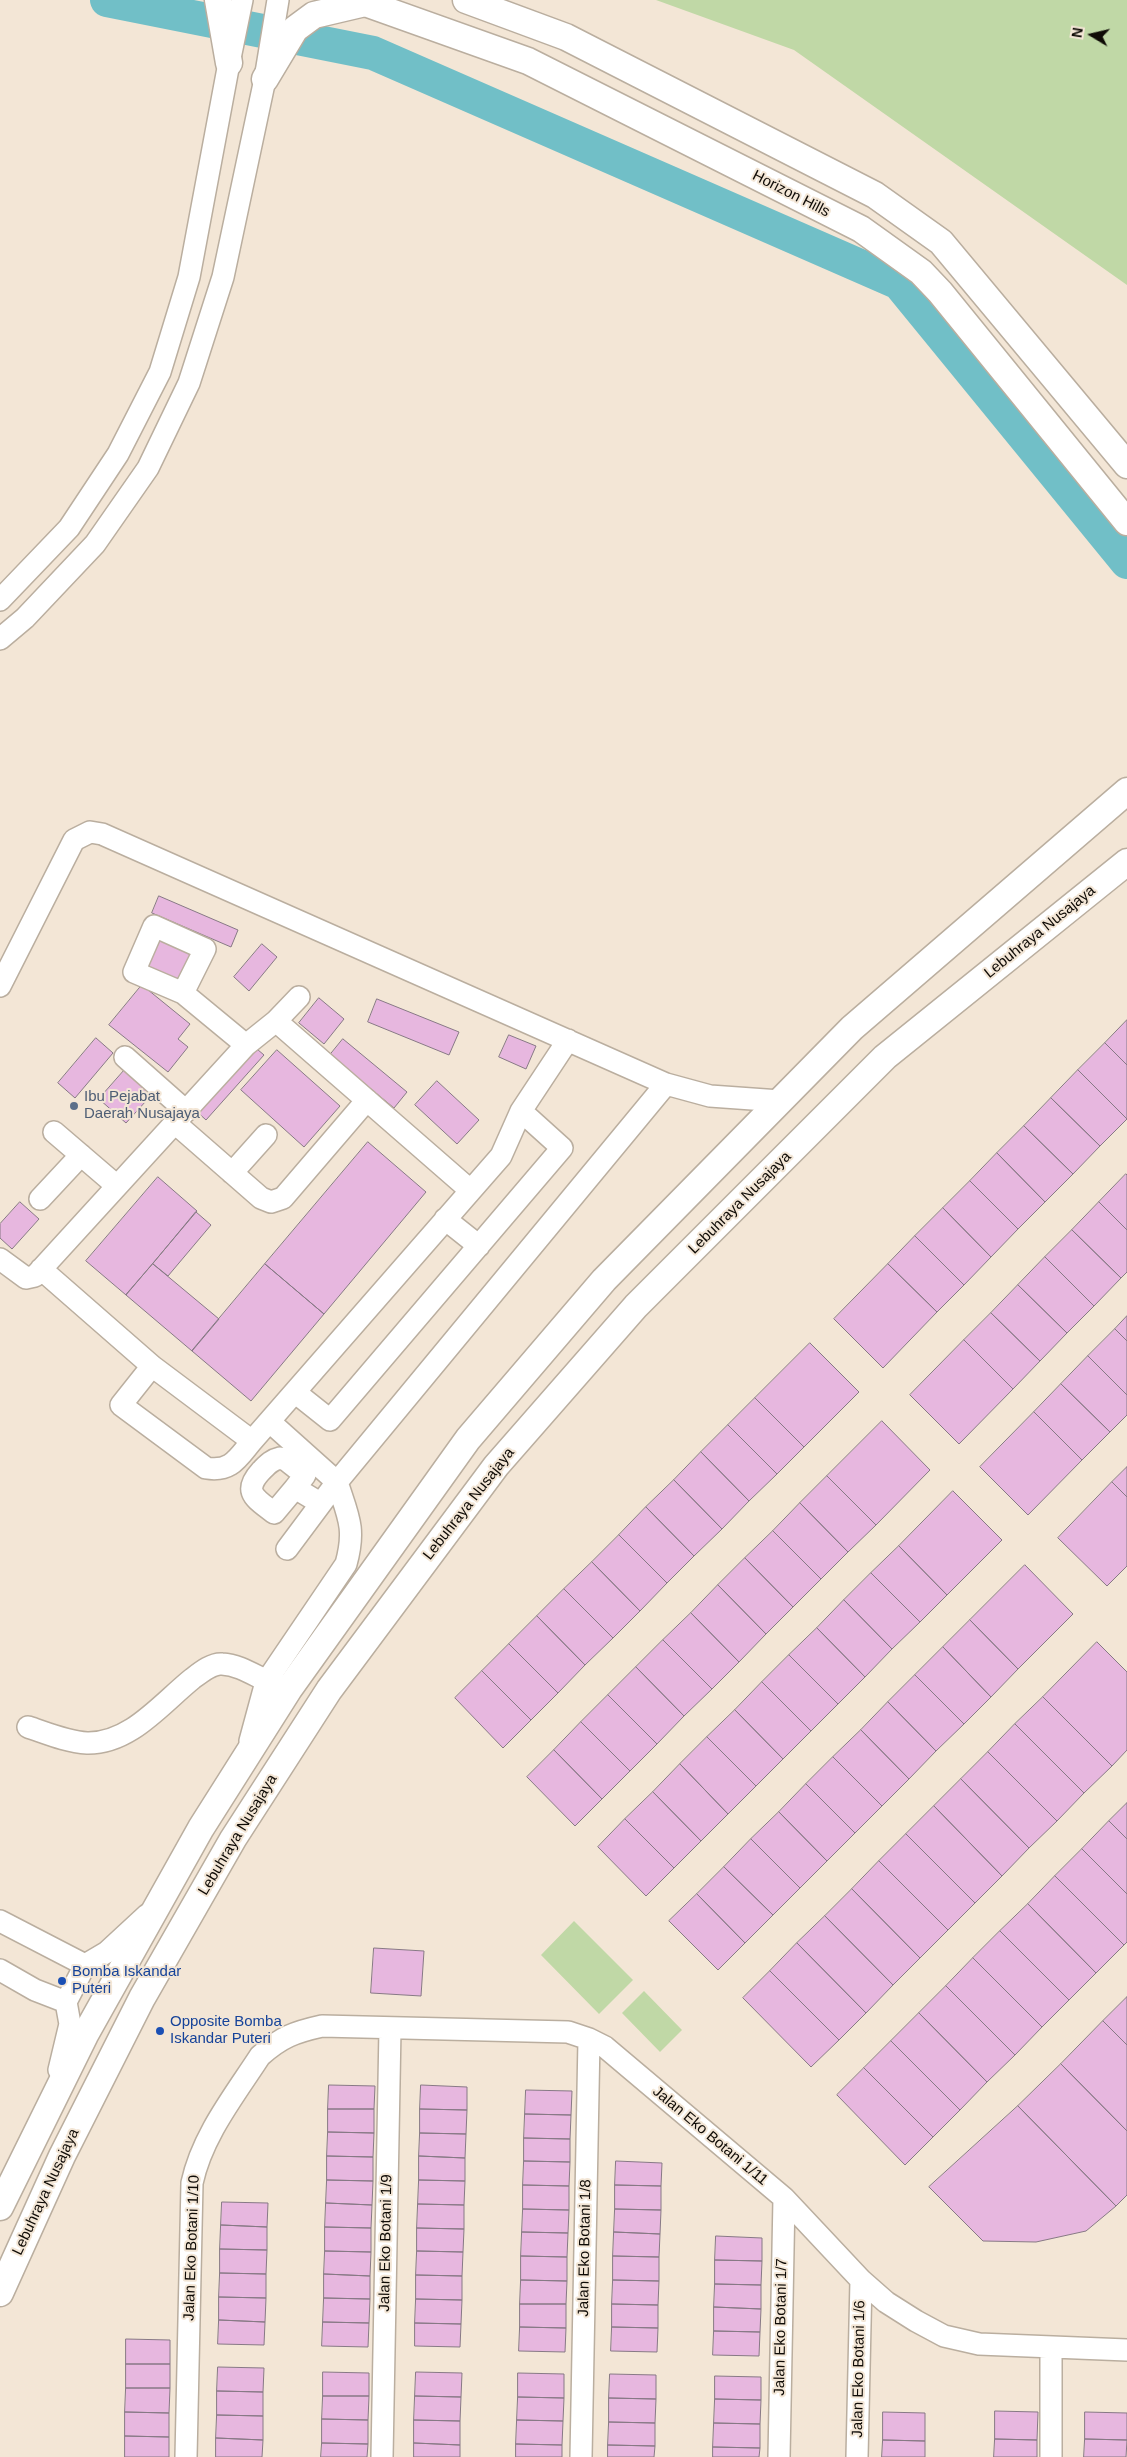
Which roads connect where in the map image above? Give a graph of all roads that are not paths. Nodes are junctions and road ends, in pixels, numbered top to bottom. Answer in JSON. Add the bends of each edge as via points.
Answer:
{"nodes":[{"id":1,"x":218,"y":0,"type":"edge"},
{"id":2,"x":242,"y":0,"type":"edge"},
{"id":3,"x":278,"y":0,"type":"edge"},
{"id":4,"x":466,"y":0,"type":"edge"},
{"id":5,"x":361,"y":1,"type":"edge"},
{"id":6,"x":229,"y":63,"type":"junction"},
{"id":7,"x":265,"y":79,"type":"junction"},
{"id":8,"x":1127,"y":465,"type":"edge"},
{"id":9,"x":1127,"y":522,"type":"edge"},
{"id":10,"x":0,"y":600,"type":"edge"},
{"id":11,"x":0,"y":639,"type":"edge"},
{"id":12,"x":1127,"y":791,"type":"edge"},
{"id":13,"x":1127,"y":862,"type":"edge"},
{"id":14,"x":0,"y":986,"type":"edge"},
{"id":15,"x":183,"y":993,"type":"dead end"},
{"id":16,"x":299,"y":997,"type":"dead end"},
{"id":17,"x":276,"y":1021,"type":"junction"},
{"id":18,"x":568,"y":1040,"type":"junction"},
{"id":19,"x":246,"y":1045,"type":"junction"},
{"id":20,"x":124,"y":1057,"type":"dead end"},
{"id":21,"x":666,"y":1084,"type":"junction"},
{"id":22,"x":367,"y":1100,"type":"junction"},
{"id":23,"x":780,"y":1101,"type":"junction"},
{"id":24,"x":521,"y":1111,"type":"junction"},
{"id":25,"x":180,"y":1117,"type":"junction"},
{"id":26,"x":54,"y":1132,"type":"dead end"},
{"id":27,"x":266,"y":1136,"type":"dead end"},
{"id":28,"x":81,"y":1155,"type":"junction"},
{"id":29,"x":232,"y":1173,"type":"junction"},
{"id":30,"x":117,"y":1186,"type":"junction"},
{"id":31,"x":470,"y":1190,"type":"junction"},
{"id":32,"x":40,"y":1199,"type":"dead end"},
{"id":33,"x":445,"y":1219,"type":"junction"},
{"id":34,"x":478,"y":1246,"type":"junction"},
{"id":35,"x":0,"y":1259,"type":"edge"},
{"id":36,"x":41,"y":1269,"type":"junction"},
{"id":37,"x":152,"y":1366,"type":"junction"},
{"id":38,"x":296,"y":1393,"type":"junction"},
{"id":39,"x":270,"y":1422,"type":"junction"},
{"id":40,"x":252,"y":1441,"type":"junction"},
{"id":41,"x":337,"y":1482,"type":"junction"},
{"id":42,"x":295,"y":1488,"type":"dead end"},
{"id":43,"x":320,"y":1503,"type":"junction"},
{"id":44,"x":286,"y":1548,"type":"dead end"},
{"id":45,"x":278,"y":1686,"type":"junction"},
{"id":46,"x":28,"y":1727,"type":"dead end"},
{"id":47,"x":158,"y":1904,"type":"junction"},
{"id":48,"x":0,"y":1921,"type":"edge"},
{"id":49,"x":85,"y":1965,"type":"junction"},
{"id":50,"x":0,"y":1970,"type":"edge"},
{"id":51,"x":66,"y":2002,"type":"junction"},
{"id":52,"x":390,"y":2029,"type":"junction"},
{"id":53,"x":589,"y":2039,"type":"junction"},
{"id":54,"x":260,"y":2056,"type":"joint"},
{"id":55,"x":50,"y":2103,"type":"junction"},
{"id":56,"x":784,"y":2198,"type":"junction"},
{"id":57,"x":0,"y":2207,"type":"edge"},
{"id":58,"x":861,"y":2280,"type":"junction"},
{"id":59,"x":0,"y":2293,"type":"edge"},
{"id":60,"x":1051,"y":2348,"type":"junction"},
{"id":61,"x":1127,"y":2350,"type":"edge"},
{"id":62,"x":186,"y":2457,"type":"edge"},
{"id":63,"x":382,"y":2457,"type":"edge"},
{"id":64,"x":581,"y":2457,"type":"edge"},
{"id":65,"x":779,"y":2457,"type":"edge"},
{"id":66,"x":857,"y":2457,"type":"edge"},
{"id":67,"x":1051,"y":2457,"type":"edge"}],
"edges":[{"from":1,"to":6,"type":"main road"},
{"from":2,"to":6,"type":"street"},
{"from":3,"to":7,"type":"street"},
{"from":4,"to":8,"type":"main road","via":[[566,37],[874,195],[941,242]]},
{"from":5,"to":7,"type":"main road","via":[[314,15],[294,29]]},
{"from":5,"to":9,"type":"main road","name":"Horizon Hills","via":[[528,61],[861,230],[921,272],[940,292]]},
{"from":6,"to":10,"type":"street","via":[[189,277],[160,372],[118,454],[69,528]]},
{"from":7,"to":11,"type":"street","via":[[223,277],[189,384],[148,468],[95,544],[25,618]]},
{"from":12,"to":23,"type":"main road","via":[[852,1028]]},
{"from":13,"to":59,"type":"main road","name":"Lebuhraya Nusajaya","via":[[885,1057],[636,1306],[496,1466],[330,1690],[233,1839],[142,1998],[62,2156]]},
{"from":14,"to":18,"type":"street","via":[[74,840],[90,832],[102,834]]},
{"from":15,"to":19,"type":"street"},
{"from":16,"to":17,"type":"street"},
{"from":17,"to":19,"type":"street"},
{"from":17,"to":22,"type":"street"},
{"from":18,"to":21,"type":"street"},
{"from":18,"to":24,"type":"street"},
{"from":19,"to":25,"type":"street"},
{"from":20,"to":25,"type":"street"},
{"from":21,"to":23,"type":"street","via":[[710,1096]]},
{"from":21,"to":41,"type":"street"},
{"from":22,"to":29,"type":"street","via":[[283,1198],[272,1202],[261,1198]]},
{"from":22,"to":31,"type":"street"},
{"from":23,"to":45,"type":"main road","via":[[604,1280],[468,1439]]},
{"from":24,"to":31,"type":"street","via":[[501,1156]]},
{"from":24,"to":34,"type":"street","via":[[562,1148]]},
{"from":25,"to":29,"type":"street"},
{"from":25,"to":30,"type":"street"},
{"from":26,"to":28,"type":"street"},
{"from":27,"to":29,"type":"street"},
{"from":28,"to":30,"type":"street"},
{"from":28,"to":32,"type":"street"},
{"from":30,"to":36,"type":"street"},
{"from":31,"to":33,"type":"street"},
{"from":33,"to":34,"type":"street"},
{"from":33,"to":38,"type":"street"},
{"from":34,"to":38,"type":"street","via":[[330,1420]]},
{"from":35,"to":36,"type":"street","via":[[26,1278],[35,1276]]},
{"from":36,"to":37,"type":"street"},
{"from":37,"to":40,"type":"street"},
{"from":37,"to":40,"type":"street","via":[[121,1404],[190,1457],[206,1468],[219,1470],[231,1466]]},
{"from":38,"to":39,"type":"street"},
{"from":39,"to":40,"type":"street"},
{"from":39,"to":41,"type":"street"},
{"from":41,"to":43,"type":"street"},
{"from":41,"to":45,"type":"street","via":[[351,1524],[346,1564]]},
{"from":42,"to":43,"type":"street"},
{"from":43,"to":44,"type":"street"},
{"from":45,"to":46,"type":"street","via":[[221,1663],[204,1670],[131,1731],[107,1742],[86,1743]]},
{"from":45,"to":47,"type":"main road","via":[[246,1756]]},
{"from":47,"to":49,"type":"street","via":[[107,1952]]},
{"from":47,"to":55,"type":"main road","via":[[84,2035]]},
{"from":48,"to":49,"type":"street"},
{"from":49,"to":51,"type":"street"},
{"from":50,"to":51,"type":"street","via":[[35,1990]]},
{"from":51,"to":55,"type":"street","via":[[70,2016],[69,2035]]},
{"from":52,"to":53,"type":"street","name":"Jalan Eko Botani 1/11","via":[[568,2032]]},
{"from":52,"to":54,"type":"street","name":"Jalan Eko Botani 1/11","via":[[322,2026],[294,2032]]},
{"from":52,"to":63,"type":"street","name":"Jalan Eko Botani 1/9"},
{"from":53,"to":56,"type":"street","name":"Jalan Eko Botani 1/11","via":[[605,2047]]},
{"from":53,"to":64,"type":"street","name":"Jalan Eko Botani 1/8"},
{"from":54,"to":62,"type":"street","name":"Jalan Eko Botani 1/10","via":[[202,2146],[192,2183]]},
{"from":55,"to":57,"type":"main road"},
{"from":56,"to":58,"type":"street","name":"Jalan Eko Botani 1/11"},
{"from":56,"to":65,"type":"street","name":"Jalan Eko Botani 1/7"},
{"from":58,"to":60,"type":"street","name":"Jalan Eko Botani 1/11","via":[[886,2302],[944,2336],[979,2344]]},
{"from":58,"to":66,"type":"street","name":"Jalan Eko Botani 1/6"},
{"from":60,"to":61,"type":"street","name":"Jalan Eko Botani 1/11"},
{"from":60,"to":67,"type":"street"}]}
